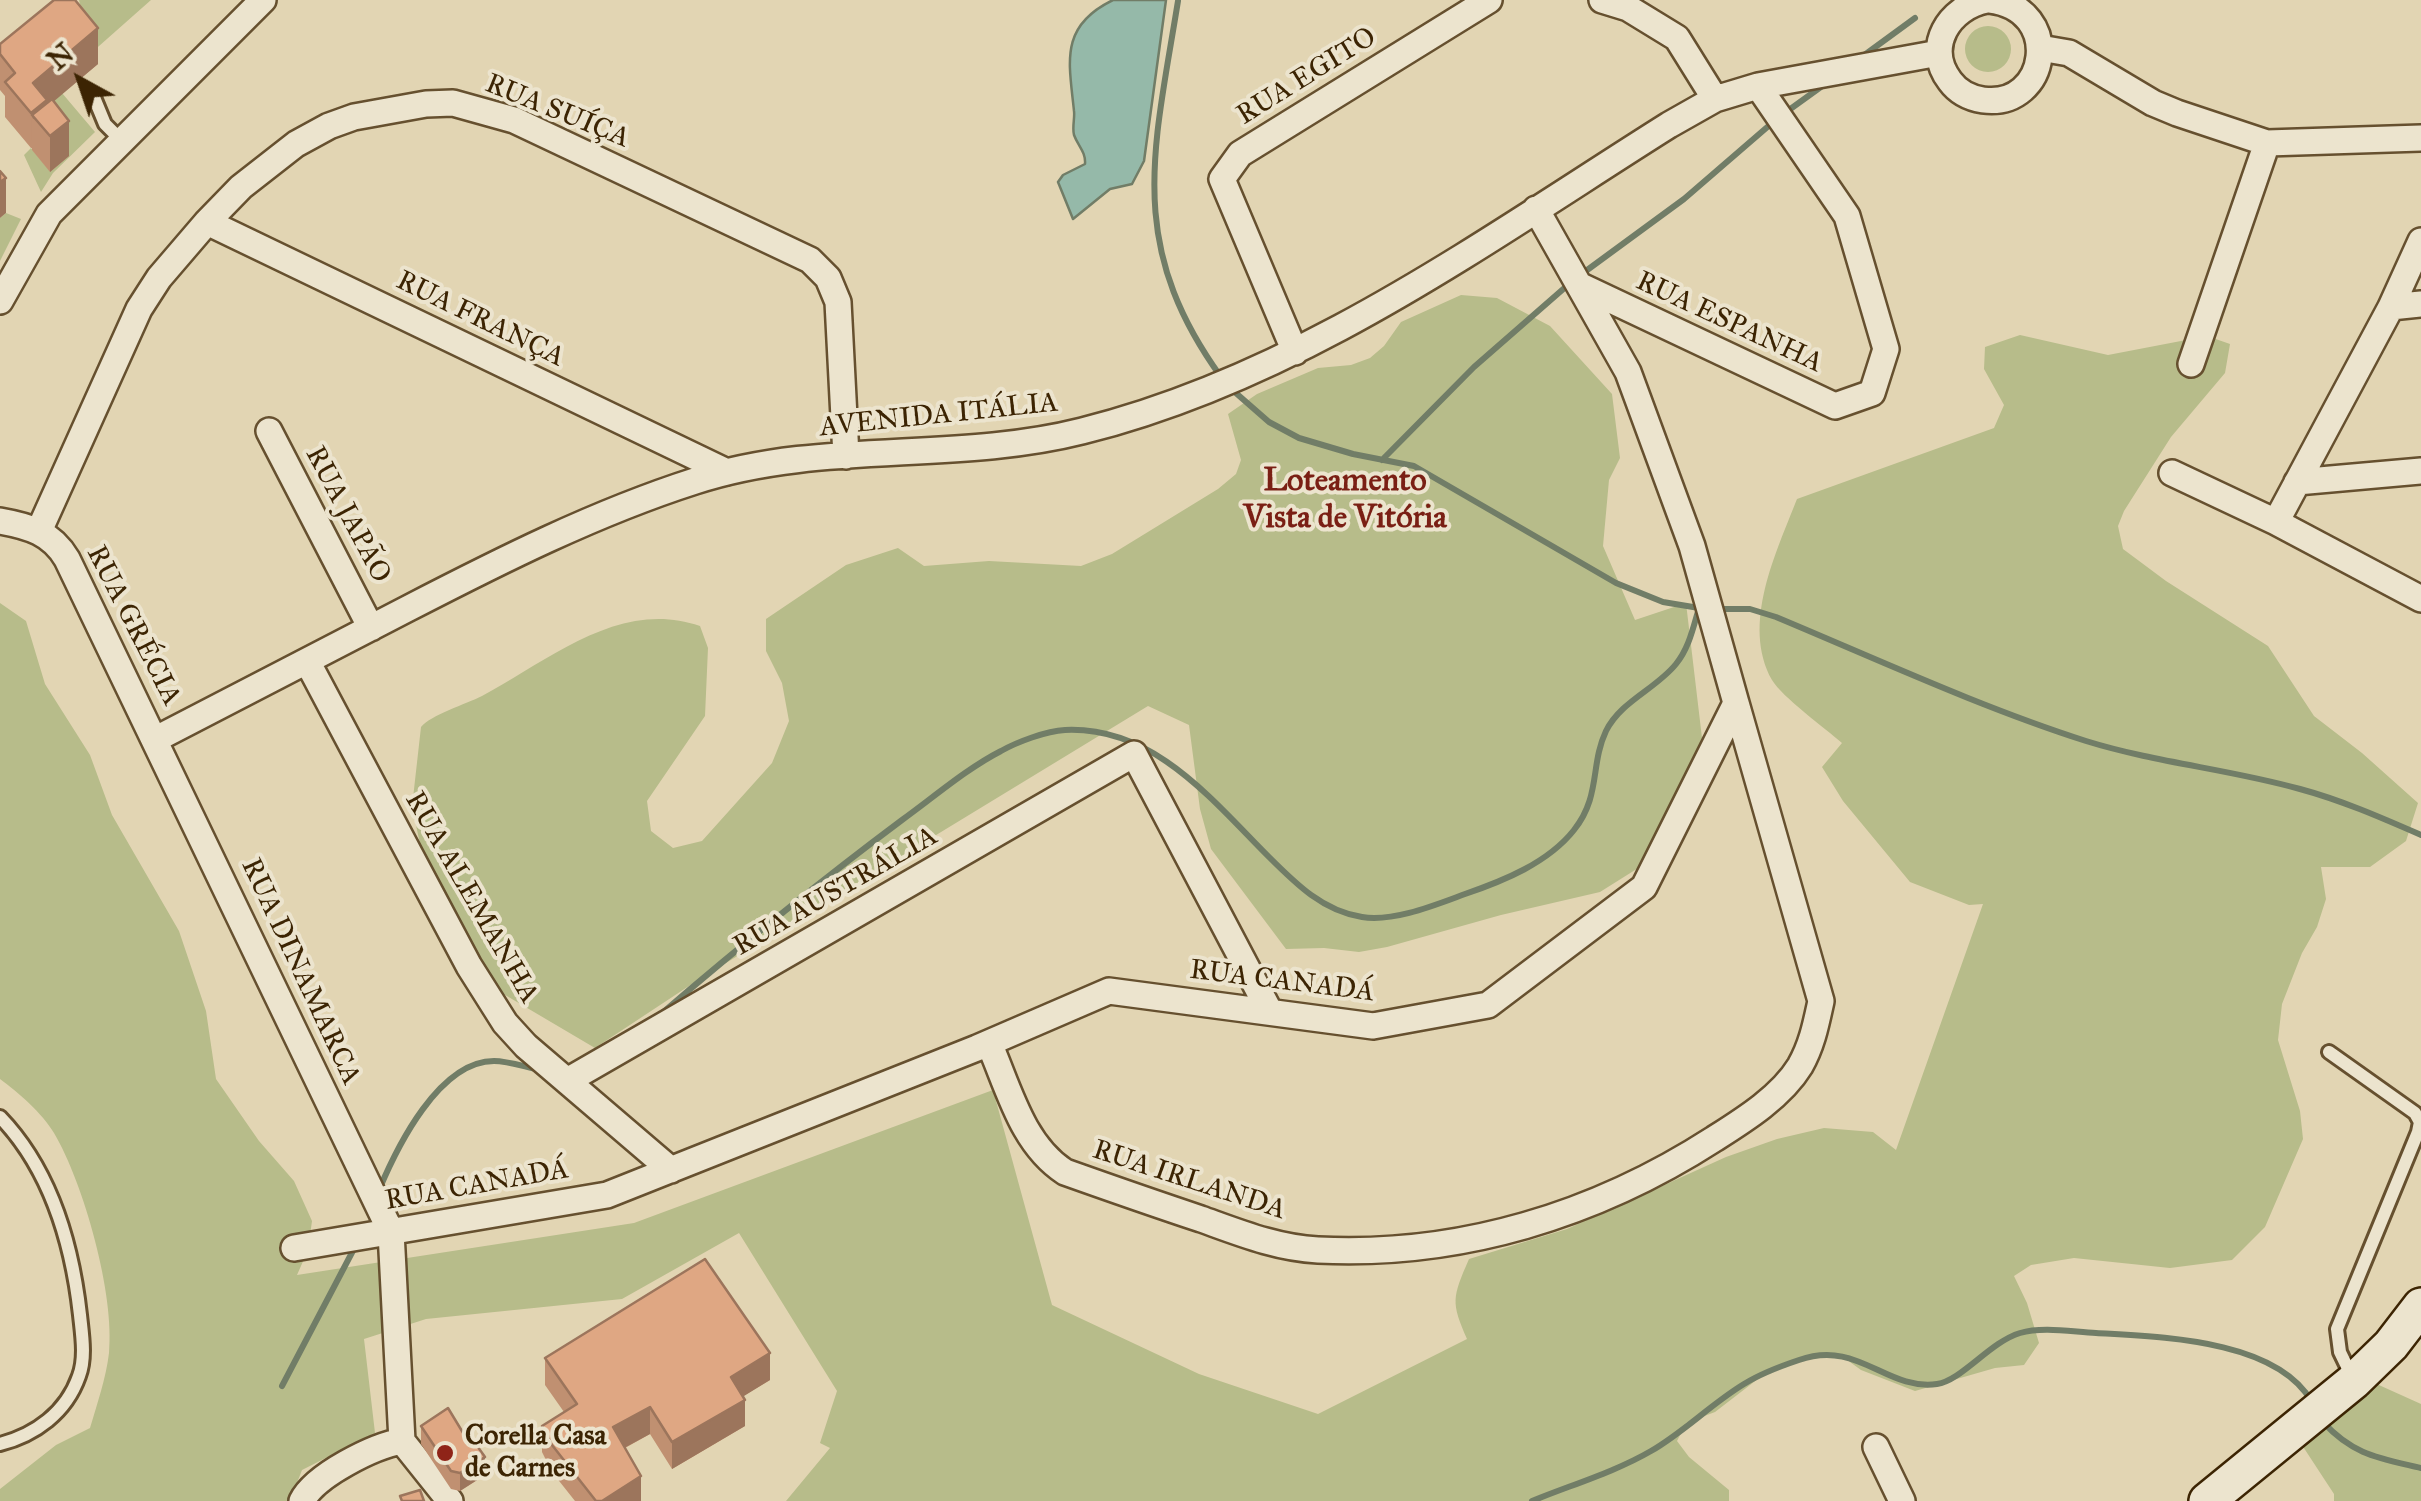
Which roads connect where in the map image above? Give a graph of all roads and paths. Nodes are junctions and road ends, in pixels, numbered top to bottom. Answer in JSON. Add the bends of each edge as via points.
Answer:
{"nodes":[{"id":1,"x":262,"y":0,"type":"edge"},
{"id":2,"x":1489,"y":0,"type":"edge"},
{"id":3,"x":1602,"y":0,"type":"edge"},
{"id":4,"x":1988,"y":0,"type":"edge"},
{"id":5,"x":2040,"y":48,"type":"junction"},
{"id":6,"x":1939,"y":52,"type":"junction"},
{"id":7,"x":1758,"y":86,"type":"junction"},
{"id":8,"x":94,"y":96,"type":"dead end"},
{"id":9,"x":1716,"y":99,"type":"junction"},
{"id":10,"x":2421,"y":138,"type":"edge"},
{"id":11,"x":120,"y":140,"type":"junction"},
{"id":12,"x":2267,"y":143,"type":"junction"},
{"id":13,"x":1536,"y":208,"type":"junction"},
{"id":14,"x":207,"y":222,"type":"junction"},
{"id":15,"x":2421,"y":241,"type":"edge"},
{"id":16,"x":1579,"y":286,"type":"junction"},
{"id":17,"x":0,"y":301,"type":"edge"},
{"id":18,"x":2421,"y":304,"type":"edge"},
{"id":19,"x":2391,"y":307,"type":"junction"},
{"id":20,"x":1295,"y":352,"type":"junction"},
{"id":21,"x":2191,"y":364,"type":"dead end"},
{"id":22,"x":269,"y":431,"type":"dead end"},
{"id":23,"x":846,"y":456,"type":"junction"},
{"id":24,"x":727,"y":472,"type":"junction"},
{"id":25,"x":2421,"y":472,"type":"edge"},
{"id":26,"x":2172,"y":473,"type":"dead end"},
{"id":27,"x":2298,"y":482,"type":"junction"},
{"id":28,"x":0,"y":521,"type":"edge"},
{"id":29,"x":2276,"y":522,"type":"junction"},
{"id":30,"x":39,"y":531,"type":"junction"},
{"id":31,"x":2421,"y":599,"type":"edge"},
{"id":32,"x":372,"y":628,"type":"junction"},
{"id":33,"x":307,"y":661,"type":"junction"},
{"id":34,"x":1736,"y":704,"type":"junction"},
{"id":35,"x":156,"y":739,"type":"junction"},
{"id":36,"x":1270,"y":1012,"type":"junction"},
{"id":37,"x":989,"y":1043,"type":"junction"},
{"id":38,"x":2329,"y":1052,"type":"dead end"},
{"id":39,"x":567,"y":1081,"type":"junction"},
{"id":40,"x":0,"y":1116,"type":"edge"},
{"id":41,"x":671,"y":1170,"type":"junction"},
{"id":42,"x":390,"y":1232,"type":"junction"},
{"id":43,"x":294,"y":1248,"type":"dead end"},
{"id":44,"x":2421,"y":1306,"type":"edge"},
{"id":45,"x":2336,"y":1396,"type":"junction"},
{"id":46,"x":402,"y":1441,"type":"junction"},
{"id":47,"x":0,"y":1444,"type":"edge"},
{"id":48,"x":1876,"y":1447,"type":"dead end"},
{"id":49,"x":302,"y":1501,"type":"edge"},
{"id":50,"x":450,"y":1501,"type":"edge"},
{"id":51,"x":1902,"y":1501,"type":"edge"},
{"id":52,"x":2207,"y":1501,"type":"edge"}],
"edges":[{"from":1,"to":11,"type":"street"},
{"from":2,"to":20,"type":"street","name":"RUA EGITO","via":[[1240,154],[1222,178]]},
{"from":3,"to":9,"type":"street","via":[[1677,38]]},
{"from":4,"to":5,"type":"street","via":[[2024,14]]},
{"from":4,"to":6,"type":"street","via":[[1953,16]]},
{"from":5,"to":6,"type":"street","via":[[2026,85],[1991,101],[1955,87]]},
{"from":5,"to":12,"type":"street","via":[[2069,53],[2153,103]]},
{"from":6,"to":7,"type":"street","name":"AVENIDA ITÁLIA"},
{"from":7,"to":9,"type":"street","name":"AVENIDA ITÁLIA"},
{"from":7,"to":16,"type":"street","name":"RUA ESPANHA","via":[[1847,216],[1886,349],[1872,393],[1834,406]]},
{"from":8,"to":11,"type":"lane"},
{"from":9,"to":13,"type":"street","name":"AVENIDA ITÁLIA"},
{"from":10,"to":12,"type":"street"},
{"from":11,"to":17,"type":"street","via":[[49,214]]},
{"from":12,"to":21,"type":"street"},
{"from":13,"to":16,"type":"street"},
{"from":13,"to":20,"type":"street","name":"AVENIDA ITÁLIA"},
{"from":14,"to":23,"type":"street","name":"RUA SUÍÇA","via":[[296,144],[329,126],[453,103],[514,120],[820,268],[838,302]]},
{"from":14,"to":24,"type":"street","name":"RUA FRANÇA"},
{"from":14,"to":30,"type":"street","name":"RUA SUÍÇA","via":[[139,310]]},
{"from":15,"to":19,"type":"street"},
{"from":16,"to":34,"type":"street","via":[[1628,372],[1692,546]]},
{"from":18,"to":19,"type":"street"},
{"from":19,"to":27,"type":"street"},
{"from":20,"to":23,"type":"street","name":"AVENIDA ITÁLIA","via":[[1082,432]]},
{"from":22,"to":32,"type":"street","name":"RUA JAPÃO"},
{"from":23,"to":24,"type":"street","name":"AVENIDA ITÁLIA"},
{"from":24,"to":32,"type":"street","name":"AVENIDA ITÁLIA","via":[[569,530]]},
{"from":25,"to":27,"type":"street"},
{"from":26,"to":29,"type":"street"},
{"from":27,"to":29,"type":"street"},
{"from":28,"to":30,"type":"street"},
{"from":29,"to":31,"type":"street"},
{"from":30,"to":35,"type":"street","name":"RUA GRÉCIA","via":[[61,548]]},
{"from":32,"to":33,"type":"street","name":"AVENIDA ITÁLIA"},
{"from":33,"to":35,"type":"street","name":"AVENIDA ITÁLIA"},
{"from":33,"to":39,"type":"street","name":"RUA ALEMANHA","via":[[486,996],[526,1046]]},
{"from":34,"to":36,"type":"street","name":"RUA CANADÁ","via":[[1644,887],[1488,1005],[1373,1026]]},
{"from":34,"to":37,"type":"street","name":"RUA IRLANDA","via":[[1821,1001],[1814,1039],[1778,1093],[1671,1167],[1608,1197],[1519,1228],[1431,1247],[1316,1250],[1268,1242],[1046,1160],[1032,1144]]},
{"from":35,"to":42,"type":"street","name":"RUA DINAMARCA"},
{"from":36,"to":37,"type":"street","name":"RUA CANADÁ","via":[[1109,991]]},
{"from":36,"to":39,"type":"street","name":"RUA AUSTRÁLIA","via":[[1134,754]]},
{"from":37,"to":41,"type":"street","name":"RUA CANADÁ"},
{"from":38,"to":45,"type":"lane","via":[[2420,1122],[2337,1330]]},
{"from":39,"to":41,"type":"street","name":"RUA ALEMANHA"},
{"from":40,"to":47,"type":"lane","via":[[53,1198],[76,1280],[82,1338],[80,1374],[68,1398],[26,1437]]},
{"from":41,"to":42,"type":"street","name":"RUA CANADÁ","via":[[607,1194]]},
{"from":42,"to":43,"type":"street","name":"RUA CANADÁ"},
{"from":42,"to":46,"type":"street"},
{"from":44,"to":45,"type":"street","via":[[2392,1345]]},
{"from":45,"to":52,"type":"street"},
{"from":46,"to":49,"type":"street","via":[[318,1480]]},
{"from":46,"to":50,"type":"street"},
{"from":48,"to":51,"type":"street"}]}
